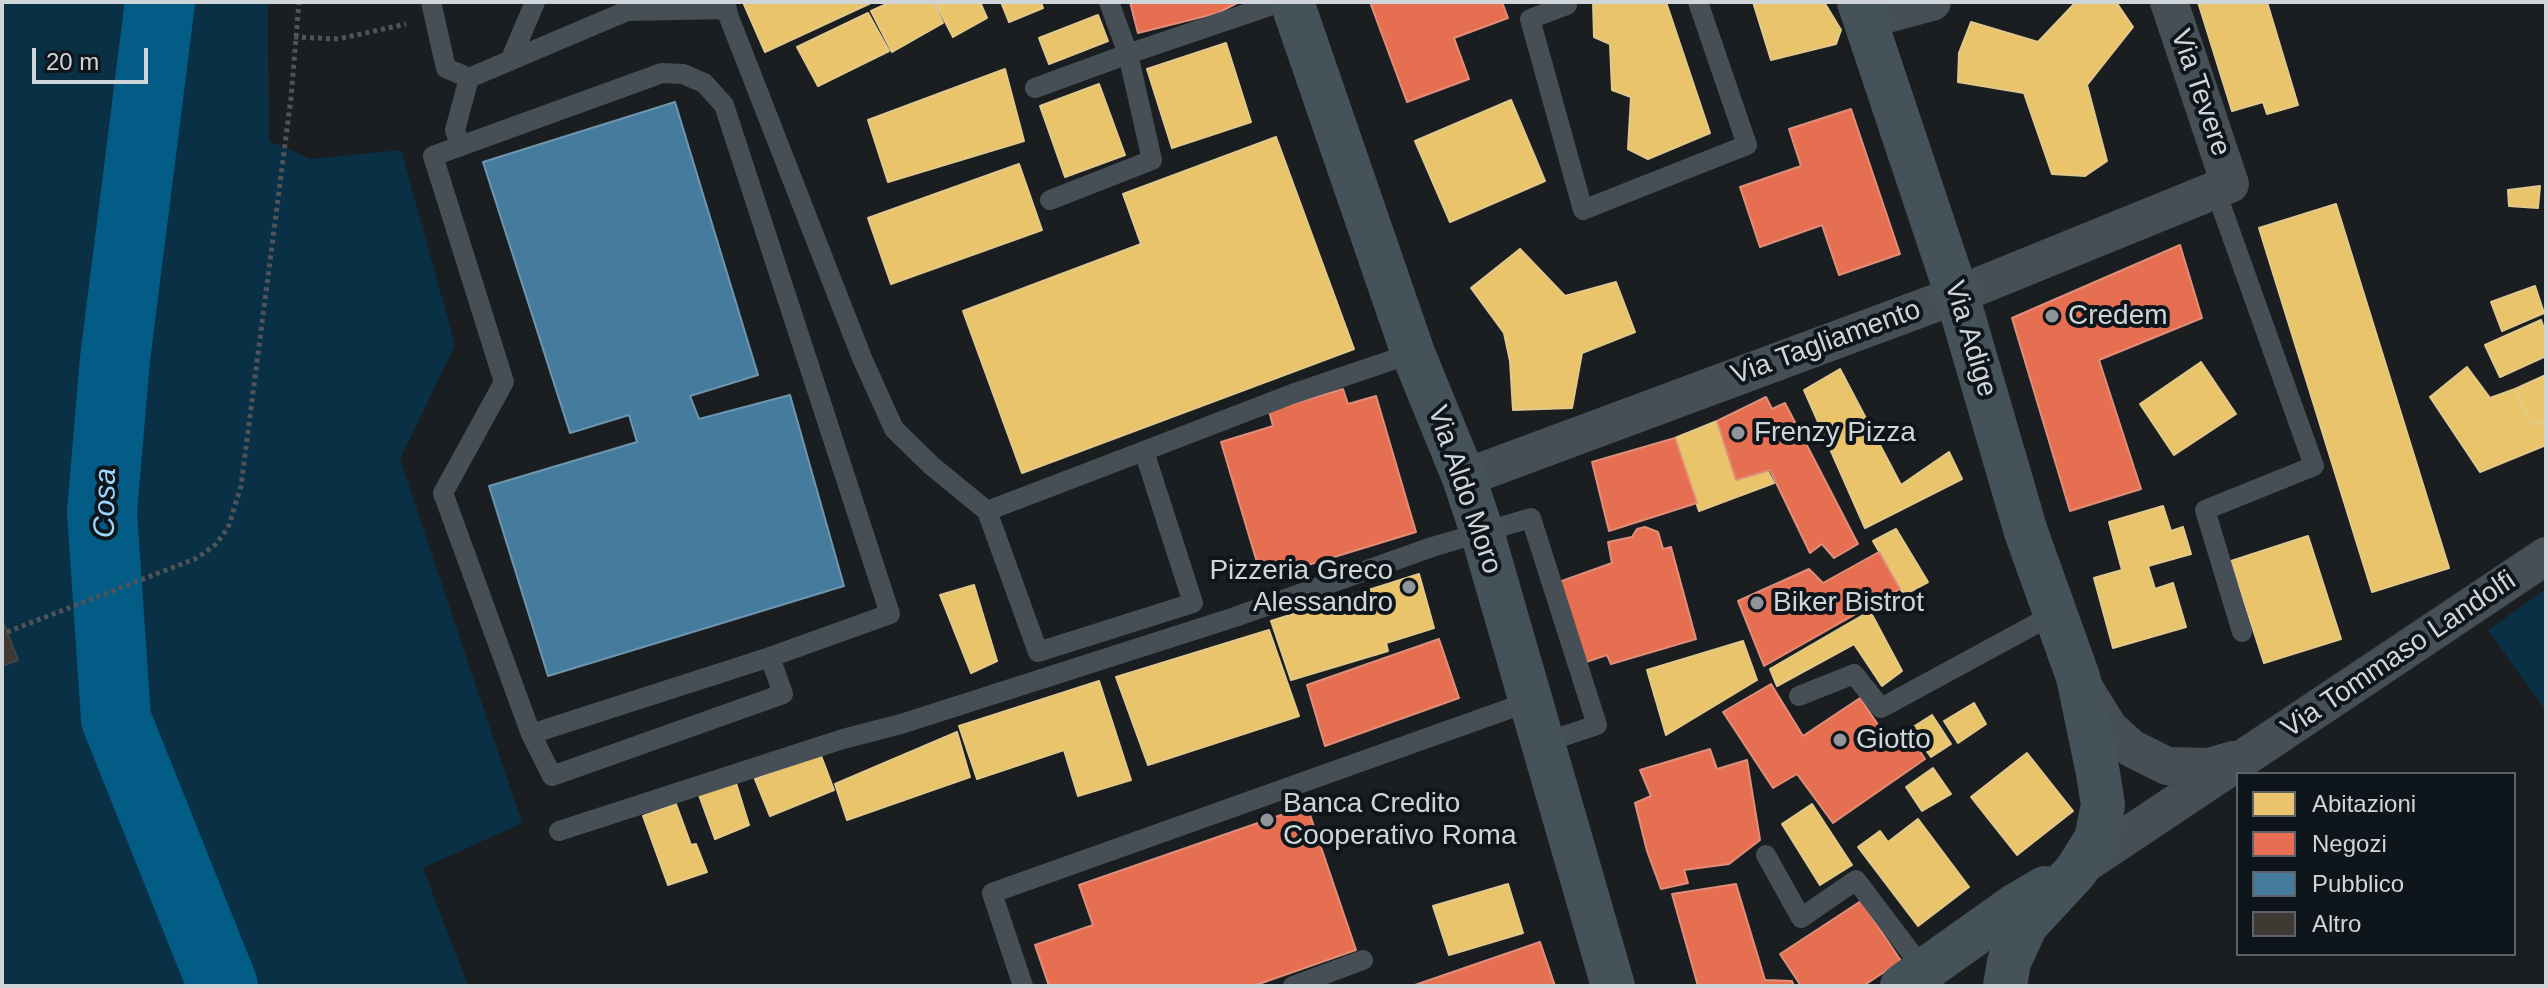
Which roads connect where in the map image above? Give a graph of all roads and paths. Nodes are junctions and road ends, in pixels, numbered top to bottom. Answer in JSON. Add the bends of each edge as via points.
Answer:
{"nodes":[{"id":1,"x":299,"y":2,"type":"edge"},
{"id":2,"x":535,"y":2,"type":"edge"},
{"id":3,"x":1109,"y":2,"type":"edge"},
{"id":4,"x":1281,"y":2,"type":"edge"},
{"id":5,"x":1292,"y":2,"type":"edge"},
{"id":6,"x":1566,"y":2,"type":"edge"},
{"id":7,"x":1698,"y":2,"type":"edge"},
{"id":8,"x":1932,"y":2,"type":"edge"},
{"id":9,"x":2169,"y":2,"type":"edge"},
{"id":10,"x":725,"y":5,"type":"edge"},
{"id":11,"x":629,"y":6,"type":"edge"},
{"id":12,"x":433,"y":10,"type":"edge"},
{"id":13,"x":1862,"y":11,"type":"edge"},
{"id":14,"x":294,"y":37,"type":"junction"},
{"id":15,"x":1128,"y":54,"type":"junction"},
{"id":16,"x":510,"y":61,"type":"junction"},
{"id":17,"x":469,"y":78,"type":"junction"},
{"id":18,"x":1035,"y":88,"type":"dead end"},
{"id":19,"x":460,"y":145,"type":"junction"},
{"id":20,"x":2223,"y":187,"type":"junction"},
{"id":21,"x":1050,"y":200,"type":"dead end"},
{"id":22,"x":1957,"y":295,"type":"junction"},
{"id":23,"x":1413,"y":353,"type":"junction"},
{"id":24,"x":1144,"y":451,"type":"junction"},
{"id":25,"x":1464,"y":478,"type":"junction"},
{"id":26,"x":987,"y":511,"type":"junction"},
{"id":27,"x":1482,"y":532,"type":"junction"},
{"id":28,"x":2546,"y":556,"type":"edge"},
{"id":29,"x":2056,"y":613,"type":"junction"},
{"id":30,"x":7,"y":632,"type":"dead end"},
{"id":31,"x":2242,"y":632,"type":"dead end"},
{"id":32,"x":770,"y":657,"type":"junction"},
{"id":33,"x":2078,"y":677,"type":"junction"},
{"id":34,"x":1799,"y":696,"type":"dead end"},
{"id":35,"x":1531,"y":701,"type":"junction"},
{"id":36,"x":531,"y":734,"type":"junction"},
{"id":37,"x":1543,"y":743,"type":"junction"},
{"id":38,"x":2251,"y":754,"type":"junction"},
{"id":39,"x":559,"y":831,"type":"dead end"},
{"id":40,"x":1766,"y":855,"type":"dead end"},
{"id":41,"x":2076,"y":871,"type":"junction"},
{"id":42,"x":1363,"y":960,"type":"dead end"},
{"id":43,"x":1913,"y":978,"type":"edge"},
{"id":44,"x":1023,"y":986,"type":"edge"},
{"id":45,"x":1293,"y":986,"type":"edge"},
{"id":46,"x":1613,"y":986,"type":"edge"},
{"id":47,"x":2005,"y":986,"type":"edge"}],
"edges":[{"from":1,"to":14,"type":"path"},
{"from":2,"to":16,"type":"lane"},
{"from":3,"to":15,"type":"lane"},
{"from":4,"to":15,"type":"lane"},
{"from":5,"to":23,"type":"main road","name":"Via Aldo Moro"},
{"from":6,"to":7,"type":"lane","via":[[1530,19],[1583,210],[1747,145]]},
{"from":8,"to":13,"type":"street"},
{"from":9,"to":20,"type":"street","name":"Via Tevere"},
{"from":10,"to":11,"type":"lane"},
{"from":10,"to":26,"type":"lane","via":[[894,429]]},
{"from":11,"to":16,"type":"lane"},
{"from":12,"to":14,"type":"path","via":[[338,39]]},
{"from":12,"to":17,"type":"lane","via":[[446,68]]},
{"from":13,"to":22,"type":"main road","name":"Via Adige"},
{"from":14,"to":30,"type":"path","via":[[290,113],[241,486],[228,528],[197,558]]},
{"from":15,"to":18,"type":"lane"},
{"from":15,"to":21,"type":"lane","via":[[1152,160]]},
{"from":16,"to":17,"type":"lane"},
{"from":17,"to":19,"type":"lane","via":[[455,130]]},
{"from":19,"to":32,"type":"lane","via":[[662,73],[704,83],[724,105],[890,614]]},
{"from":19,"to":36,"type":"lane","via":[[433,156],[504,382],[443,493]]},
{"from":20,"to":22,"type":"street","name":"Via Tagliamento"},
{"from":20,"to":31,"type":"lane","via":[[2314,466],[2205,510]]},
{"from":22,"to":25,"type":"street","name":"Via Tagliamento"},
{"from":22,"to":29,"type":"main road","name":"Via Adige","via":[[2026,532]]},
{"from":23,"to":24,"type":"lane"},
{"from":23,"to":25,"type":"main road","name":"Via Aldo Moro"},
{"from":24,"to":26,"type":"lane"},
{"from":24,"to":26,"type":"lane","via":[[1193,603],[1038,652]]},
{"from":25,"to":27,"type":"main road","name":"Via Aldo Moro"},
{"from":27,"to":35,"type":"main road","name":"Via Aldo Moro"},
{"from":27,"to":37,"type":"lane","via":[[1531,518],[1597,725]]},
{"from":27,"to":39,"type":"lane","via":[[1235,617]]},
{"from":28,"to":38,"type":"street","name":"Via Tommaso Landolfi"},
{"from":29,"to":33,"type":"main road","name":"Via Adige"},
{"from":29,"to":34,"type":"lane","via":[[1881,708],[1854,674]]},
{"from":32,"to":36,"type":"lane"},
{"from":32,"to":36,"type":"lane","via":[[783,694],[552,776]]},
{"from":33,"to":38,"type":"street","via":[[2109,728],[2131,748],[2167,766],[2209,767]]},
{"from":33,"to":41,"type":"main road","name":"Via Adige","via":[[2103,805],[2096,839]]},
{"from":35,"to":37,"type":"main road","name":"Via Aldo Moro"},
{"from":35,"to":44,"type":"lane","via":[[992,893]]},
{"from":37,"to":46,"type":"main road","name":"Via Aldo Moro"},
{"from":38,"to":41,"type":"street","name":"Via Tommaso Landolfi"},
{"from":40,"to":43,"type":"lane","via":[[1801,918],[1856,880]]},
{"from":41,"to":43,"type":"main road","via":[[2016,905]]},
{"from":41,"to":47,"type":"main road","name":"Via Adige","via":[[2026,925],[2009,962]]},
{"from":42,"to":45,"type":"lane"}]}
